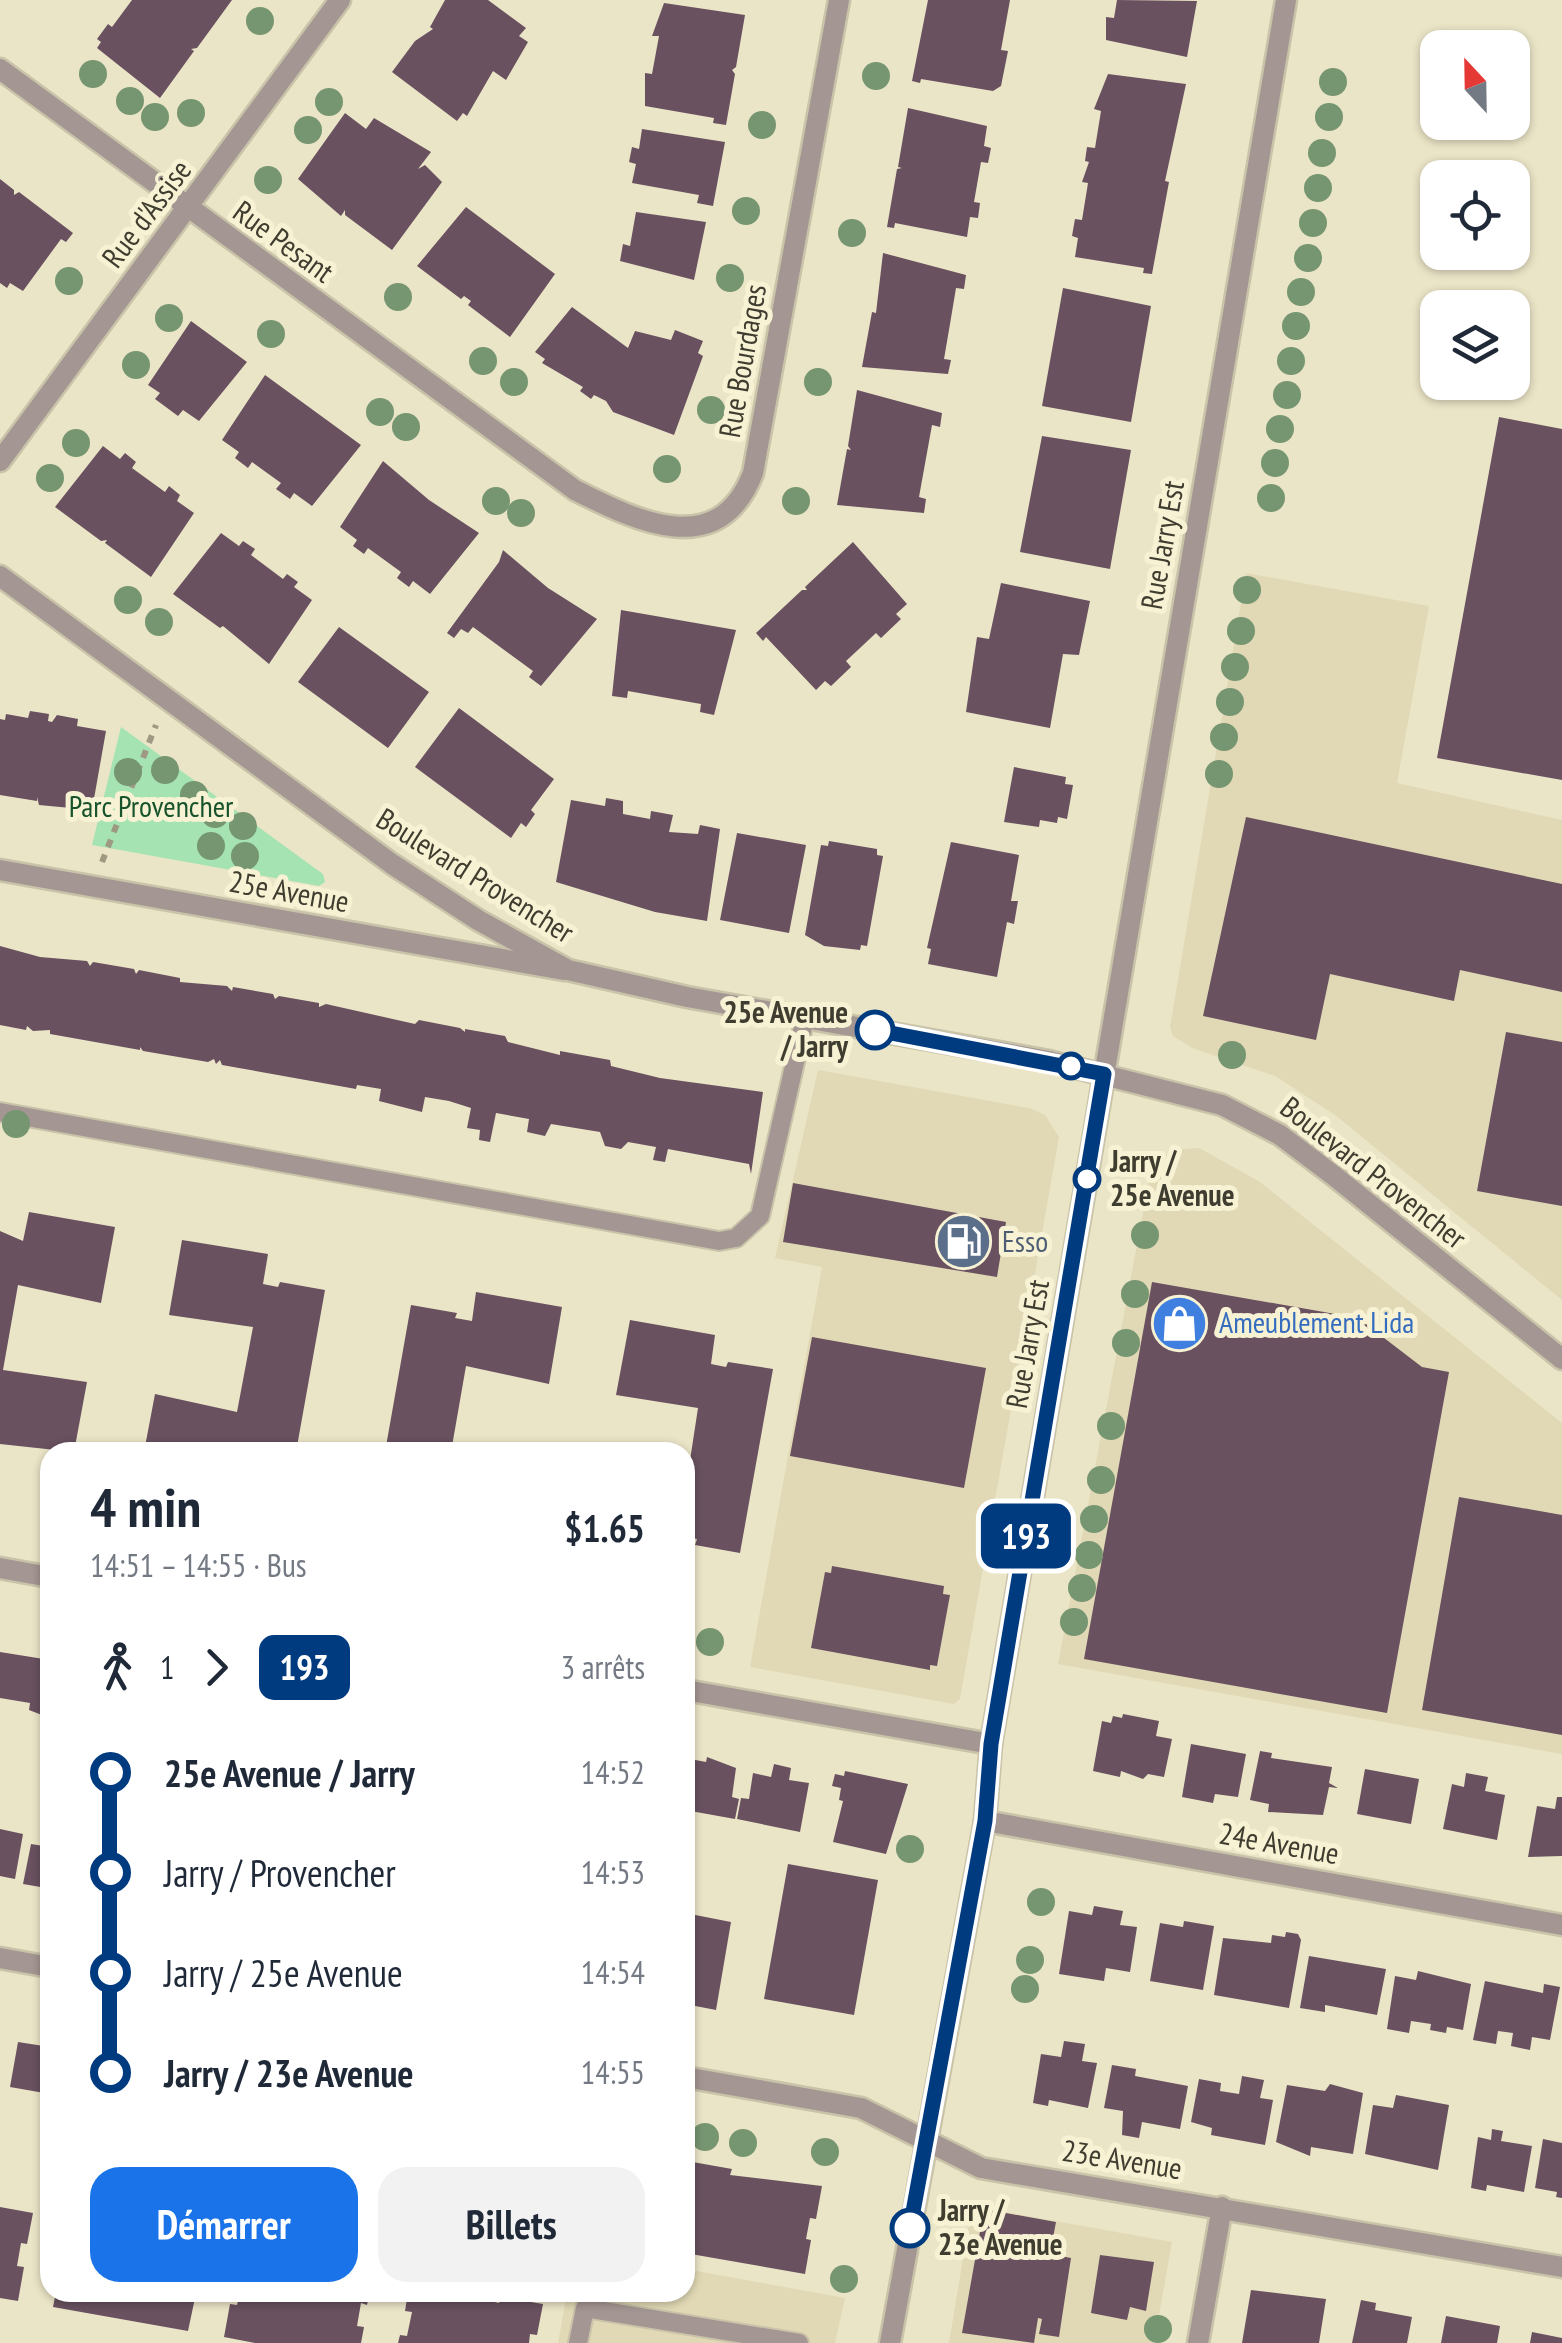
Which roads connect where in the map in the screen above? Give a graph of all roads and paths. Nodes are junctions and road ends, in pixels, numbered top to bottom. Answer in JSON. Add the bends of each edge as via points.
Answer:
{"nodes":[{"id":1,"x":340,"y":0,"type":"edge"},
{"id":2,"x":839,"y":0,"type":"edge"},
{"id":3,"x":1286,"y":0,"type":"edge"},
{"id":4,"x":0,"y":69,"type":"edge"},
{"id":5,"x":188,"y":210,"type":"junction"},
{"id":6,"x":532,"y":460,"type":"joint"},
{"id":7,"x":0,"y":461,"type":"edge"},
{"id":8,"x":0,"y":576,"type":"edge"},
{"id":9,"x":167,"y":698,"type":"junction"},
{"id":10,"x":0,"y":870,"type":"edge"},
{"id":11,"x":92,"y":887,"type":"junction"},
{"id":12,"x":568,"y":970,"type":"junction"},
{"id":13,"x":805,"y":1018,"type":"junction"},
{"id":14,"x":1104,"y":1074,"type":"junction"},
{"id":15,"x":0,"y":1112,"type":"edge"},
{"id":16,"x":1562,"y":1359,"type":"edge"},
{"id":17,"x":0,"y":1568,"type":"edge"},
{"id":18,"x":40,"y":1575,"type":"edge"},
{"id":19,"x":695,"y":1692,"type":"edge"},
{"id":20,"x":991,"y":1744,"type":"junction"},
{"id":21,"x":985,"y":1821,"type":"junction"},
{"id":22,"x":1562,"y":1924,"type":"edge"},
{"id":23,"x":0,"y":1958,"type":"edge"},
{"id":24,"x":40,"y":1964,"type":"edge"},
{"id":25,"x":695,"y":2080,"type":"edge"},
{"id":26,"x":926,"y":2143,"type":"junction"},
{"id":27,"x":1222,"y":2207,"type":"junction"},
{"id":28,"x":1562,"y":2267,"type":"edge"},
{"id":29,"x":578,"y":2343,"type":"edge"},
{"id":30,"x":800,"y":2343,"type":"edge"},
{"id":31,"x":890,"y":2343,"type":"edge"},
{"id":32,"x":1198,"y":2343,"type":"edge"}],
"edges":[{"from":1,"to":5,"type":"street","name":"Rue d'Assise"},
{"from":2,"to":6,"type":"street","name":"Rue Bourdages","via":[[743,499],[717,520],[685,528],[648,522],[575,490]]},
{"from":3,"to":14,"type":"street","name":"Rue Jarry Est"},
{"from":4,"to":5,"type":"street","name":"Rue Pesant"},
{"from":5,"to":6,"type":"street","name":"Rue Pesant"},
{"from":5,"to":7,"type":"street","name":"Rue d'Assise"},
{"from":8,"to":9,"type":"street","name":"Boulevard Provencher"},
{"from":9,"to":11,"type":"path"},
{"from":9,"to":12,"type":"street","name":"Boulevard Provencher","via":[[392,864]]},
{"from":10,"to":11,"type":"street","name":"25e Avenue"},
{"from":11,"to":12,"type":"street","name":"25e Avenue"},
{"from":12,"to":13,"type":"street","name":"Boulevard Provencher"},
{"from":13,"to":14,"type":"street","name":"Boulevard Provencher"},
{"from":13,"to":15,"type":"lane","via":[[760,1216],[736,1238],[719,1240]]},
{"from":14,"to":16,"type":"street","name":"Boulevard Provencher","via":[[1222,1105],[1280,1135]]},
{"from":14,"to":20,"type":"street","name":"Rue Jarry Est"},
{"from":17,"to":18,"type":"street"},
{"from":19,"to":20,"type":"street"},
{"from":20,"to":21,"type":"street","name":"Rue Jarry Est"},
{"from":21,"to":22,"type":"street","name":"24e Avenue"},
{"from":21,"to":26,"type":"street","name":"Rue Jarry Est"},
{"from":23,"to":24,"type":"street"},
{"from":25,"to":26,"type":"street","name":"23e Avenue","via":[[861,2108]]},
{"from":26,"to":27,"type":"street","name":"23e Avenue","via":[[981,2168]]},
{"from":26,"to":31,"type":"street","name":"Rue Jarry Est"},
{"from":27,"to":28,"type":"street","name":"23e Avenue"},
{"from":27,"to":32,"type":"street"},
{"from":29,"to":30,"type":"lane","via":[[584,2308]]}]}
